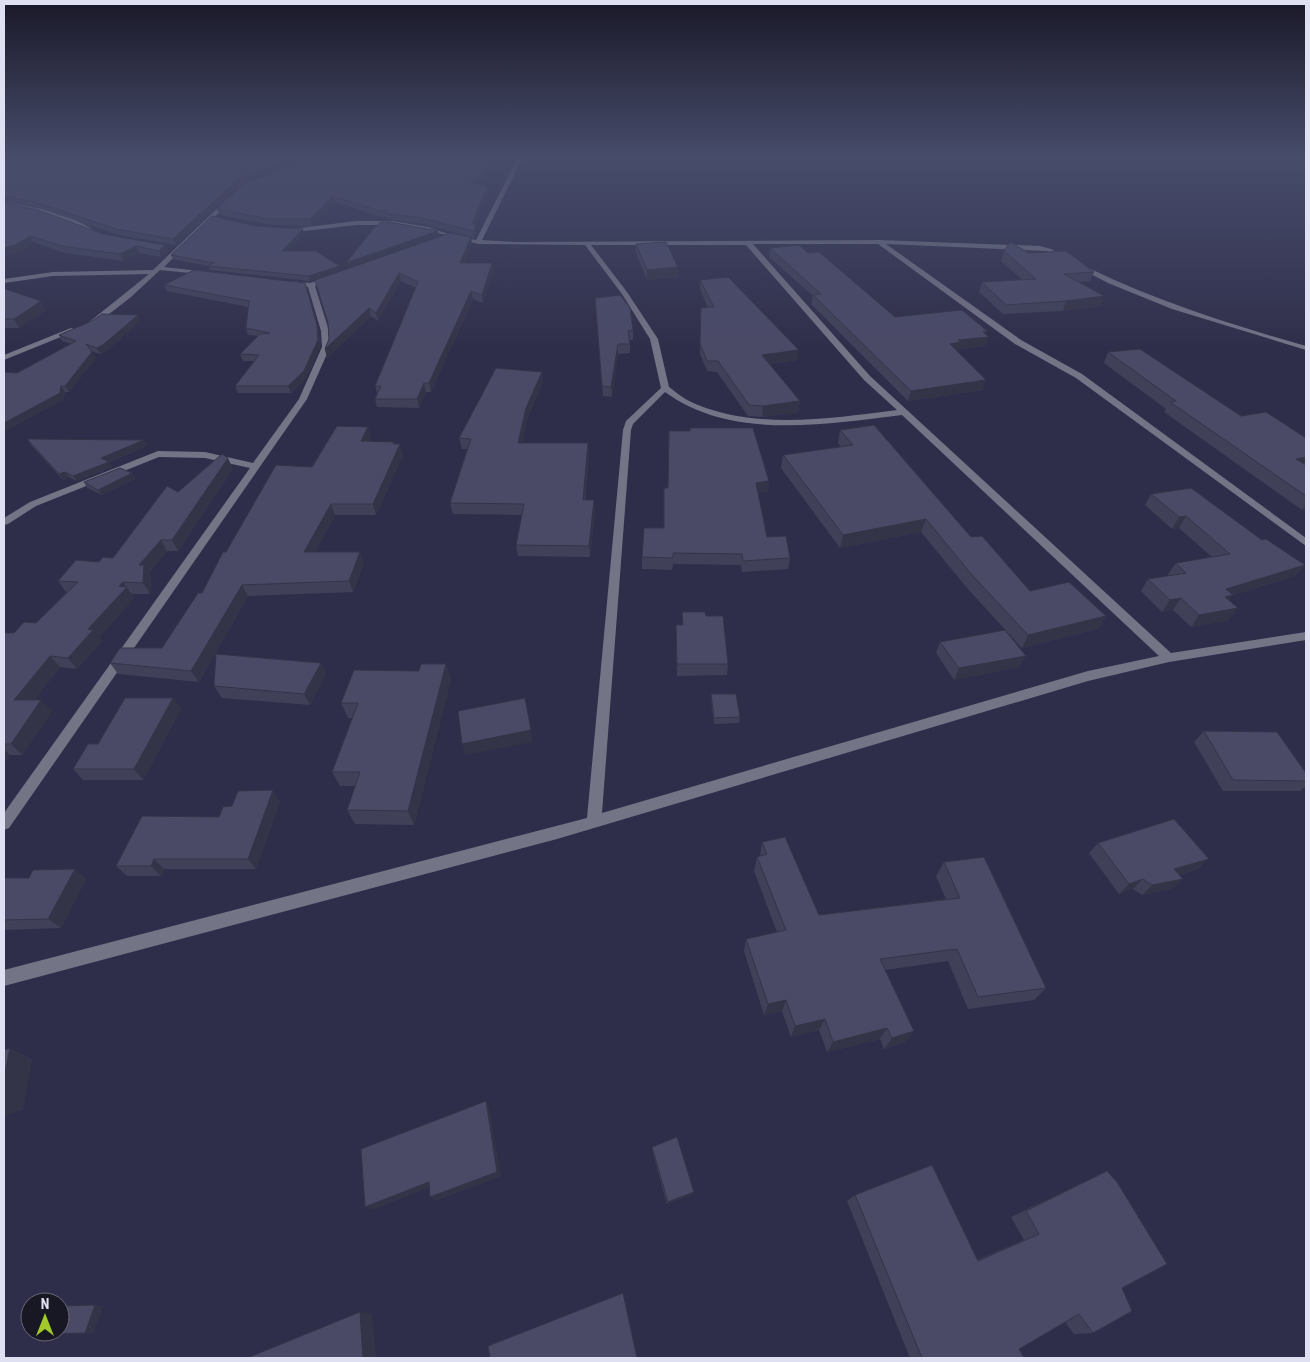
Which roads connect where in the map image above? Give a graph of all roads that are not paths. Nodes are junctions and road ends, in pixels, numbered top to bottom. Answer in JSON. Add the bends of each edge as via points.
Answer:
{"nodes":[{"id":1,"x":73,"y":223,"type":"edge"},
{"id":2,"x":204,"y":223,"type":"edge"},
{"id":3,"x":488,"y":223,"type":"edge"},
{"id":4,"x":283,"y":230,"type":"edge"},
{"id":5,"x":98,"y":233,"type":"edge"},
{"id":6,"x":451,"y":236,"type":"junction"},
{"id":7,"x":442,"y":240,"type":"edge"},
{"id":8,"x":478,"y":242,"type":"junction"},
{"id":9,"x":879,"y":242,"type":"junction"},
{"id":10,"x":748,"y":243,"type":"junction"},
{"id":11,"x":588,"y":245,"type":"junction"},
{"id":12,"x":168,"y":248,"type":"edge"},
{"id":13,"x":177,"y":249,"type":"junction"},
{"id":14,"x":155,"y":270,"type":"junction"},
{"id":15,"x":215,"y":275,"type":"edge"},
{"id":16,"x":339,"y":276,"type":"edge"},
{"id":17,"x":4,"y":280,"type":"edge"},
{"id":18,"x":282,"y":282,"type":"edge"},
{"id":19,"x":311,"y":286,"type":"junction"},
{"id":20,"x":1306,"y":348,"type":"edge"},
{"id":21,"x":4,"y":358,"type":"edge"},
{"id":22,"x":665,"y":388,"type":"junction"},
{"id":23,"x":905,"y":412,"type":"junction"},
{"id":24,"x":257,"y":467,"type":"junction"},
{"id":25,"x":4,"y":522,"type":"edge"},
{"id":26,"x":1306,"y":543,"type":"edge"},
{"id":27,"x":1306,"y":636,"type":"edge"},
{"id":28,"x":1169,"y":658,"type":"junction"},
{"id":29,"x":594,"y":822,"type":"junction"},
{"id":30,"x":4,"y":824,"type":"edge"},
{"id":31,"x":4,"y":978,"type":"edge"}],
"edges":[{"from":1,"to":5,"type":"street"},
{"from":2,"to":13,"type":"street"},
{"from":3,"to":8,"type":"street"},
{"from":4,"to":6,"type":"street","via":[[357,223],[407,223]]},
{"from":6,"to":7,"type":"street"},
{"from":6,"to":8,"type":"street"},
{"from":8,"to":11,"type":"street"},
{"from":9,"to":10,"type":"street"},
{"from":9,"to":20,"type":"street","via":[[1049,250],[1113,284],[1179,310]]},
{"from":9,"to":26,"type":"street","via":[[1018,342],[1079,376]]},
{"from":10,"to":11,"type":"street"},
{"from":10,"to":23,"type":"street","via":[[867,378]]},
{"from":11,"to":22,"type":"street","via":[[625,293],[654,339]]},
{"from":12,"to":13,"type":"street"},
{"from":13,"to":14,"type":"street"},
{"from":14,"to":15,"type":"street"},
{"from":14,"to":17,"type":"street","via":[[53,274]]},
{"from":14,"to":21,"type":"street","via":[[92,323]]},
{"from":16,"to":19,"type":"street"},
{"from":18,"to":19,"type":"street"},
{"from":19,"to":24,"type":"street","via":[[325,331],[326,347],[303,399]]},
{"from":22,"to":23,"type":"street","via":[[695,408],[723,417],[764,421],[828,420]]},
{"from":22,"to":29,"type":"street","via":[[629,423],[627,430]]},
{"from":23,"to":28,"type":"street"},
{"from":24,"to":25,"type":"street","via":[[205,455],[158,454],[33,504]]},
{"from":24,"to":30,"type":"street"},
{"from":27,"to":28,"type":"street"},
{"from":28,"to":29,"type":"street","via":[[1088,676]]},
{"from":29,"to":31,"type":"street"}]}
